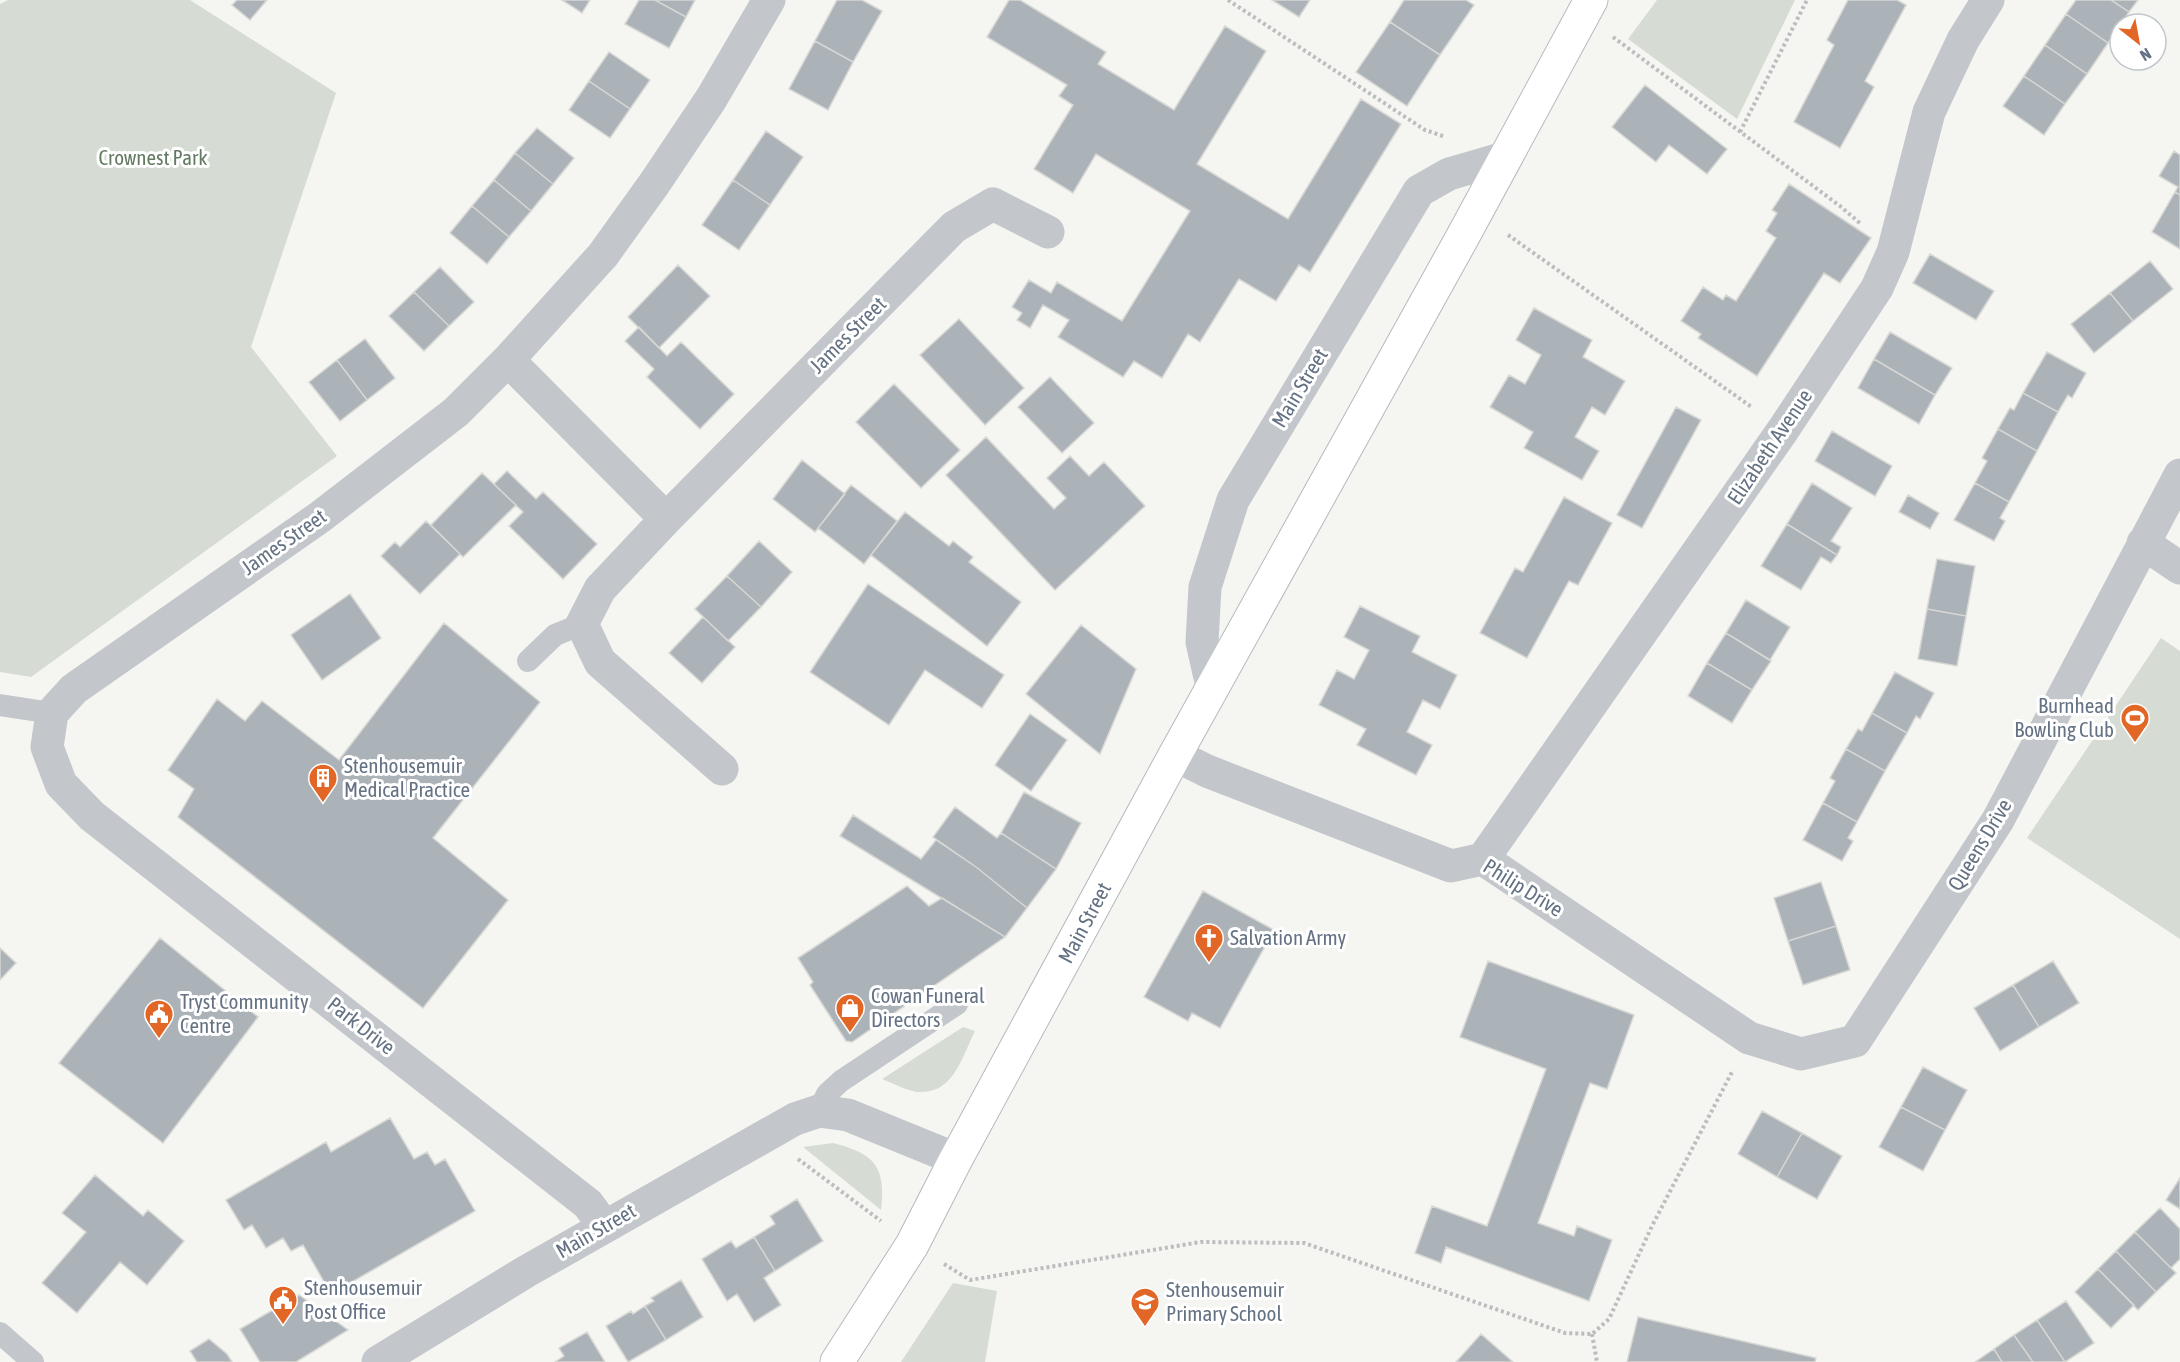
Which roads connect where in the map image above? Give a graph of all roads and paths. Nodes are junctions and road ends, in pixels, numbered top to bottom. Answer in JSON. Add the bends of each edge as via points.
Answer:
{"nodes":[{"id":1,"x":769,"y":0,"type":"edge"},
{"id":2,"x":1228,"y":0,"type":"edge"},
{"id":3,"x":1807,"y":0,"type":"edge"},
{"id":4,"x":1988,"y":0,"type":"edge"},
{"id":5,"x":1587,"y":8,"type":"edge"},
{"id":6,"x":1740,"y":132,"type":"junction"},
{"id":7,"x":1444,"y":137,"type":"dead end"},
{"id":8,"x":1504,"y":158,"type":"junction"},
{"id":9,"x":1048,"y":232,"type":"dead end"},
{"id":10,"x":1462,"y":238,"type":"junction"},
{"id":11,"x":1893,"y":252,"type":"junction"},
{"id":12,"x":508,"y":360,"type":"junction"},
{"id":13,"x":1783,"y":430,"type":"junction"},
{"id":14,"x":2180,"y":475,"type":"edge"},
{"id":15,"x":666,"y":519,"type":"junction"},
{"id":16,"x":2143,"y":543,"type":"junction"},
{"id":17,"x":2180,"y":568,"type":"edge"},
{"id":18,"x":582,"y":624,"type":"junction"},
{"id":19,"x":528,"y":661,"type":"dead end"},
{"id":20,"x":1212,"y":686,"type":"junction"},
{"id":21,"x":0,"y":705,"type":"edge"},
{"id":22,"x":52,"y":713,"type":"junction"},
{"id":23,"x":1175,"y":755,"type":"junction"},
{"id":24,"x":722,"y":769,"type":"dead end"},
{"id":25,"x":1483,"y":859,"type":"junction"},
{"id":26,"x":957,"y":1004,"type":"dead end"},
{"id":27,"x":1749,"y":1038,"type":"junction"},
{"id":28,"x":819,"y":1111,"type":"junction"},
{"id":29,"x":767,"y":1135,"type":"junction"},
{"id":30,"x":956,"y":1159,"type":"junction"},
{"id":31,"x":604,"y":1226,"type":"junction"},
{"id":32,"x":912,"y":1245,"type":"junction"},
{"id":33,"x":0,"y":1333,"type":"edge"},
{"id":34,"x":1592,"y":1334,"type":"junction"},
{"id":35,"x":33,"y":1362,"type":"edge"},
{"id":36,"x":378,"y":1362,"type":"edge"},
{"id":37,"x":837,"y":1362,"type":"edge"},
{"id":38,"x":1597,"y":1362,"type":"edge"}],
"edges":[{"from":1,"to":12,"type":"street","name":"James Street","via":[[711,99],[603,255]]},
{"from":2,"to":7,"type":"path","via":[[1425,129]]},
{"from":3,"to":6,"type":"path"},
{"from":4,"to":11,"type":"street","name":"Elizabeth Avenue","via":[[1963,40],[1929,112]]},
{"from":5,"to":6,"type":"path"},
{"from":5,"to":8,"type":"main road","name":"Main Street"},
{"from":6,"to":11,"type":"path","via":[[1840,206]]},
{"from":8,"to":10,"type":"main road","name":"Main Street"},
{"from":8,"to":20,"type":"street","name":"Main Street","via":[[1449,174],[1419,191],[1233,500],[1205,587],[1202,642]]},
{"from":9,"to":15,"type":"street","name":"James Street","via":[[993,204],[954,227]]},
{"from":10,"to":13,"type":"path","via":[[1494,253],[1509,234]]},
{"from":10,"to":20,"type":"main road","name":"Main Street"},
{"from":11,"to":13,"type":"street","name":"Elizabeth Avenue","via":[[1877,288]]},
{"from":12,"to":15,"type":"street"},
{"from":12,"to":22,"type":"street","name":"James Street","via":[[456,412],[389,465],[320,518],[74,689]]},
{"from":13,"to":25,"type":"street","name":"Elizabeth Avenue"},
{"from":14,"to":16,"type":"street","name":"Queens Drive"},
{"from":15,"to":18,"type":"street","name":"James Street","via":[[600,589]]},
{"from":16,"to":17,"type":"street"},
{"from":16,"to":27,"type":"street","name":"Queens Drive","via":[[1998,820],[1856,1041],[1801,1054]]},
{"from":18,"to":19,"type":"lane","via":[[555,635]]},
{"from":18,"to":24,"type":"street","via":[[600,662]]},
{"from":20,"to":23,"type":"main road","name":"Main Street"},
{"from":21,"to":22,"type":"lane"},
{"from":22,"to":31,"type":"street","name":"Park Drive","via":[[47,747],[61,784],[92,816],[588,1204]]},
{"from":23,"to":25,"type":"street","name":"Philip Drive","via":[[1451,866]]},
{"from":23,"to":30,"type":"main road","name":"Main Street"},
{"from":25,"to":27,"type":"street","name":"Philip Drive"},
{"from":26,"to":28,"type":"lane","via":[[841,1081],[827,1094]]},
{"from":27,"to":34,"type":"path","via":[[1609,1319]]},
{"from":28,"to":29,"type":"street","name":"Main Street"},
{"from":28,"to":30,"type":"street","name":"Main Street","via":[[848,1115]]},
{"from":29,"to":31,"type":"street","name":"Main Street"},
{"from":29,"to":32,"type":"path"},
{"from":30,"to":32,"type":"main road","name":"Main Street"},
{"from":31,"to":36,"type":"street","name":"Main Street"},
{"from":32,"to":34,"type":"path","via":[[970,1280],[1201,1242],[1304,1243],[1565,1333]]},
{"from":32,"to":37,"type":"main road","name":"Main Street"},
{"from":33,"to":35,"type":"lane"},
{"from":34,"to":38,"type":"path"}]}
